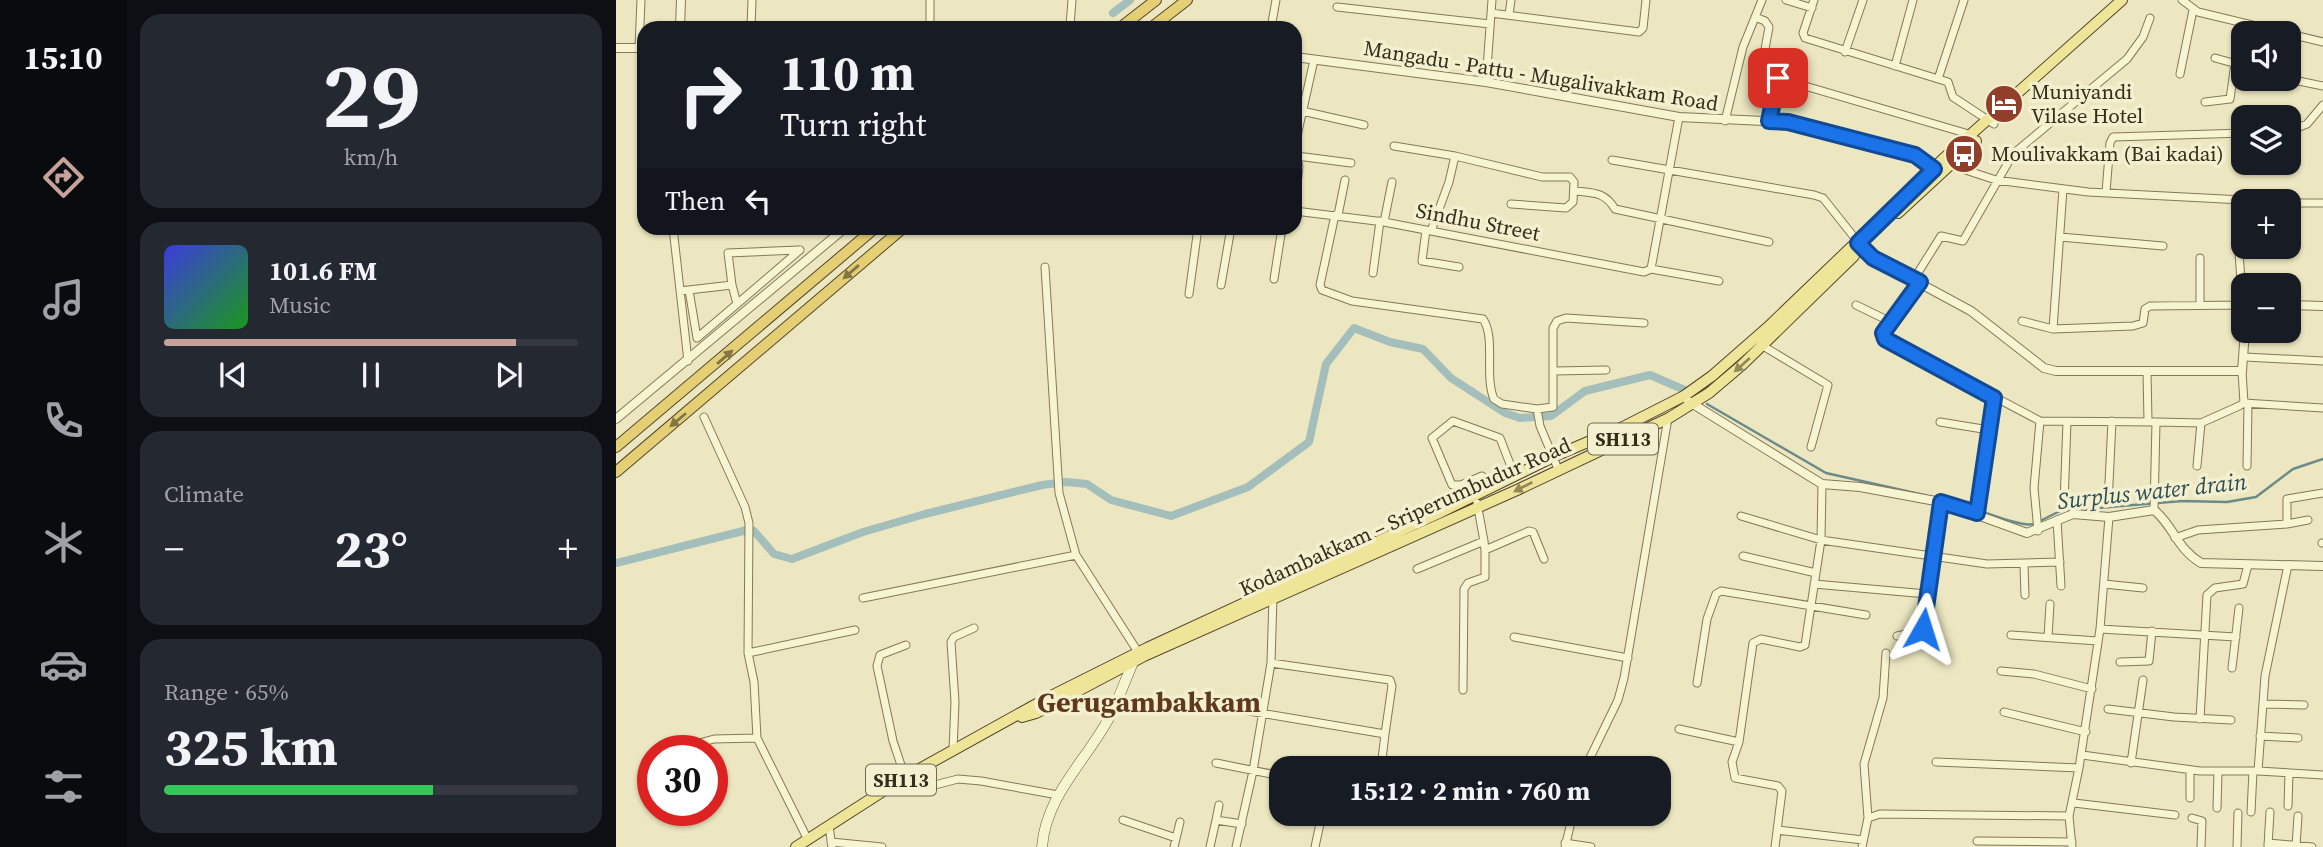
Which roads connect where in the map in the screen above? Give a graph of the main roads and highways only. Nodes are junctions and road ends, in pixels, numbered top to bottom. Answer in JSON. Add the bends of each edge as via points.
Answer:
{"nodes":[{"id":1,"x":1156,"y":0,"type":"edge"},
{"id":2,"x":1187,"y":0,"type":"edge"},
{"id":3,"x":2122,"y":0,"type":"edge"},
{"id":4,"x":2131,"y":0,"type":"edge"},
{"id":5,"x":1129,"y":21,"type":"edge"},
{"id":6,"x":1160,"y":21,"type":"edge"},
{"id":7,"x":1991,"y":122,"type":"junction"},
{"id":8,"x":1941,"y":167,"type":"junction"},
{"id":9,"x":867,"y":235,"type":"edge"},
{"id":10,"x":895,"y":235,"type":"edge"},
{"id":11,"x":1860,"y":245,"type":"junction"},
{"id":12,"x":616,"y":447,"type":"edge"},
{"id":13,"x":616,"y":472,"type":"edge"},
{"id":14,"x":1273,"y":594,"type":"junction"},
{"id":15,"x":1138,"y":652,"type":"junction"},
{"id":16,"x":1133,"y":664,"type":"junction"},
{"id":17,"x":1010,"y":720,"type":"junction"},
{"id":18,"x":796,"y":847,"type":"edge"},
{"id":19,"x":1042,"y":847,"type":"edge"}],
"edges":[{"from":1,"to":5,"type":"highway"},
{"from":2,"to":6,"type":"highway"},
{"from":3,"to":7,"type":"main road","name":"Kodambakkam – Sriperumbudur Road","number":"SH113"},
{"from":4,"to":7,"type":"main road","name":"Kodambakkam – Sriperumbudur Road","number":"SH113"},
{"from":7,"to":8,"type":"main road","name":"Kodambakkam – Sriperumbudur Road","number":"SH113"},
{"from":7,"to":8,"type":"main road","name":"Kodambakkam – Sriperumbudur Road","number":"SH113"},
{"from":8,"to":11,"type":"main road","name":"Kodambakkam – Sriperumbudur Road","number":"SH113"},
{"from":12,"to":9,"type":"highway","one_way":true},
{"from":10,"to":13,"type":"highway","one_way":true},
{"from":11,"to":14,"type":"main road","name":"Kodambakkam – Sriperumbudur Road","number":"SH113","via":[[1684,396]]},
{"from":11,"to":14,"type":"main road","name":"Kodambakkam – Sriperumbudur Road","number":"SH113","one_way":true,"via":[[1763,346],[1692,405],[1478,507]]},
{"from":14,"to":15,"type":"main road","name":"Kodambakkam – Sriperumbudur Road","number":"SH113"},
{"from":14,"to":16,"type":"main road","name":"Kodambakkam – Sriperumbudur Road","number":"SH113"},
{"from":15,"to":16,"type":"main road"},
{"from":15,"to":17,"type":"main road","name":"Kodambakkam – Sriperumbudur Road","number":"SH113"},
{"from":16,"to":17,"type":"main road","name":"Kodambakkam – Sriperumbudur Road","number":"SH113","via":[[1036,713]]},
{"from":16,"to":19,"type":"main road","via":[[1109,719],[1058,796]]},
{"from":17,"to":18,"type":"main road","name":"Kodambakkam – Sriperumbudur Road","number":"SH113","via":[[910,774]]}]}
